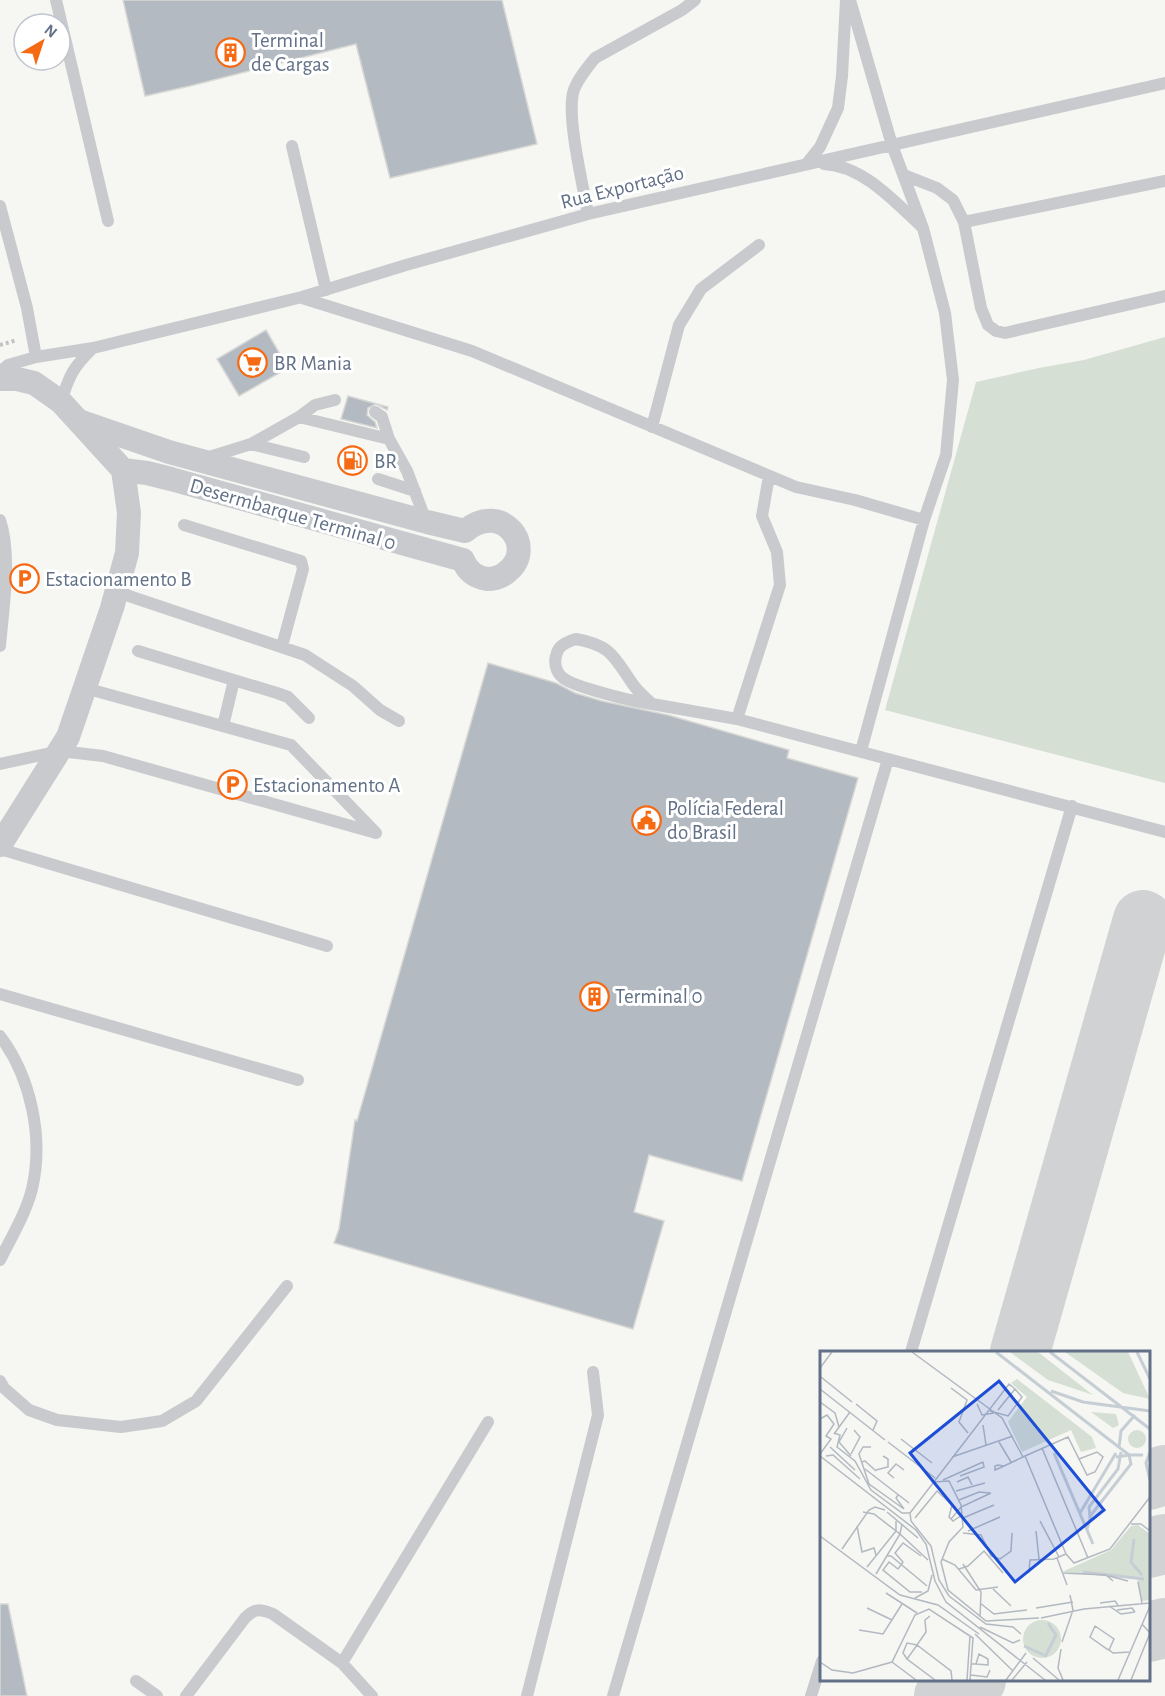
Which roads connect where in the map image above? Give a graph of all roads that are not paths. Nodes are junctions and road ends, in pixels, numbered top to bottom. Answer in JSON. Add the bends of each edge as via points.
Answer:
{"nodes":[{"id":1,"x":56,"y":0,"type":"edge"},
{"id":2,"x":695,"y":0,"type":"edge"},
{"id":3,"x":848,"y":0,"type":"edge"},
{"id":4,"x":1165,"y":83,"type":"edge"},
{"id":5,"x":892,"y":145,"type":"junction"},
{"id":6,"x":292,"y":146,"type":"dead end"},
{"id":7,"x":808,"y":162,"type":"junction"},
{"id":8,"x":904,"y":175,"type":"junction"},
{"id":9,"x":1165,"y":181,"type":"edge"},
{"id":10,"x":0,"y":206,"type":"edge"},
{"id":11,"x":588,"y":214,"type":"junction"},
{"id":12,"x":108,"y":221,"type":"dead end"},
{"id":13,"x":964,"y":222,"type":"junction"},
{"id":14,"x":923,"y":228,"type":"junction"},
{"id":15,"x":759,"y":244,"type":"dead end"},
{"id":16,"x":326,"y":290,"type":"junction"},
{"id":17,"x":1165,"y":296,"type":"edge"},
{"id":18,"x":302,"y":297,"type":"junction"},
{"id":19,"x":93,"y":348,"type":"junction"},
{"id":20,"x":36,"y":357,"type":"junction"},
{"id":21,"x":0,"y":372,"type":"edge"},
{"id":22,"x":0,"y":379,"type":"edge"},
{"id":23,"x":335,"y":400,"type":"dead end"},
{"id":24,"x":61,"y":402,"type":"junction"},
{"id":25,"x":375,"y":412,"type":"dead end"},
{"id":26,"x":299,"y":417,"type":"junction"},
{"id":27,"x":80,"y":421,"type":"junction"},
{"id":28,"x":652,"y":427,"type":"junction"},
{"id":29,"x":388,"y":439,"type":"junction"},
{"id":30,"x":251,"y":444,"type":"junction"},
{"id":31,"x":304,"y":457,"type":"dead end"},
{"id":32,"x":199,"y":460,"type":"junction"},
{"id":33,"x":123,"y":470,"type":"junction"},
{"id":34,"x":769,"y":476,"type":"junction"},
{"id":35,"x":378,"y":479,"type":"dead end"},
{"id":36,"x":415,"y":491,"type":"junction"},
{"id":37,"x":0,"y":520,"type":"edge"},
{"id":38,"x":924,"y":520,"type":"junction"},
{"id":39,"x":426,"y":522,"type":"junction"},
{"id":40,"x":184,"y":525,"type":"dead end"},
{"id":41,"x":117,"y":592,"type":"junction"},
{"id":42,"x":0,"y":646,"type":"edge"},
{"id":43,"x":282,"y":646,"type":"junction"},
{"id":44,"x":138,"y":651,"type":"dead end"},
{"id":45,"x":234,"y":680,"type":"junction"},
{"id":46,"x":85,"y":688,"type":"junction"},
{"id":47,"x":652,"y":704,"type":"junction"},
{"id":48,"x":309,"y":718,"type":"dead end"},
{"id":49,"x":737,"y":719,"type":"junction"},
{"id":50,"x":399,"y":721,"type":"dead end"},
{"id":51,"x":223,"y":726,"type":"junction"},
{"id":52,"x":60,"y":751,"type":"junction"},
{"id":53,"x":861,"y":751,"type":"junction"},
{"id":54,"x":888,"y":759,"type":"junction"},
{"id":55,"x":0,"y":764,"type":"edge"},
{"id":56,"x":1072,"y":806,"type":"junction"},
{"id":57,"x":1165,"y":832,"type":"edge"},
{"id":58,"x":3,"y":835,"type":"edge"},
{"id":59,"x":327,"y":946,"type":"dead end"},
{"id":60,"x":0,"y":994,"type":"edge"},
{"id":61,"x":0,"y":1036,"type":"edge"},
{"id":62,"x":298,"y":1080,"type":"dead end"},
{"id":63,"x":0,"y":1260,"type":"edge"},
{"id":64,"x":287,"y":1286,"type":"dead end"},
{"id":65,"x":912,"y":1351,"type":"edge"},
{"id":66,"x":593,"y":1372,"type":"dead end"},
{"id":67,"x":0,"y":1381,"type":"edge"},
{"id":68,"x":488,"y":1422,"type":"dead end"},
{"id":69,"x":342,"y":1663,"type":"junction"},
{"id":70,"x":820,"y":1667,"type":"edge"},
{"id":71,"x":136,"y":1681,"type":"dead end"},
{"id":72,"x":157,"y":1696,"type":"edge"},
{"id":73,"x":186,"y":1696,"type":"edge"},
{"id":74,"x":372,"y":1696,"type":"edge"},
{"id":75,"x":527,"y":1696,"type":"edge"},
{"id":76,"x":613,"y":1696,"type":"edge"},
{"id":77,"x":811,"y":1696,"type":"edge"}],
"edges":[{"from":1,"to":12,"type":"lane"},
{"from":2,"to":11,"type":"lane","via":[[595,58],[573,93],[573,123]]},
{"from":3,"to":5,"type":"lane"},
{"from":3,"to":7,"type":"lane","via":[[838,108],[820,147]]},
{"from":4,"to":5,"type":"lane","name":"Rua Exportação"},
{"from":5,"to":7,"type":"lane","name":"Rua Exportação"},
{"from":5,"to":8,"type":"lane"},
{"from":6,"to":16,"type":"lane"},
{"from":7,"to":11,"type":"lane","name":"Rua Exportação"},
{"from":7,"to":14,"type":"lane","via":[[838,165],[869,180]]},
{"from":8,"to":13,"type":"lane","via":[[937,188],[953,200]]},
{"from":8,"to":14,"type":"lane"},
{"from":9,"to":13,"type":"lane"},
{"from":10,"to":20,"type":"lane"},
{"from":11,"to":16,"type":"lane","name":"Rua Exportação"},
{"from":13,"to":17,"type":"lane","via":[[981,308],[988,325],[996,332]]},
{"from":14,"to":38,"type":"lane","via":[[945,313],[953,380],[946,455]]},
{"from":15,"to":28,"type":"lane","via":[[701,289],[679,325]]},
{"from":16,"to":18,"type":"lane","name":"Rua Exportação"},
{"from":18,"to":19,"type":"lane","name":"Rua Exportação"},
{"from":18,"to":28,"type":"lane","via":[[472,351]]},
{"from":19,"to":20,"type":"lane","name":"Rua Exportação"},
{"from":19,"to":24,"type":"lane","via":[[76,364]]},
{"from":20,"to":21,"type":"lane","name":"Rua Exportação","via":[[8,365]]},
{"from":22,"to":24,"type":"street","via":[[34,383]]},
{"from":23,"to":26,"type":"lane","via":[[315,405]]},
{"from":24,"to":27,"type":"street"},
{"from":25,"to":29,"type":"lane","via":[[382,417]]},
{"from":26,"to":29,"type":"lane"},
{"from":26,"to":30,"type":"lane"},
{"from":27,"to":32,"type":"street","name":"Desermbarque Terminal 0"},
{"from":27,"to":33,"type":"street"},
{"from":28,"to":34,"type":"lane"},
{"from":29,"to":36,"type":"lane"},
{"from":30,"to":31,"type":"lane"},
{"from":30,"to":32,"type":"lane"},
{"from":32,"to":39,"type":"street","name":"Desermbarque Terminal 0"},
{"from":33,"to":39,"type":"street","name":"Desermbarque Terminal 0","via":[[171,479],[462,560],[466,569],[477,576],[503,576],[513,567],[518,542],[512,530],[501,522],[487,519],[465,531]]},
{"from":33,"to":41,"type":"street","via":[[129,513],[127,553]]},
{"from":34,"to":38,"type":"lane","via":[[796,487]]},
{"from":34,"to":49,"type":"lane","via":[[762,516],[777,552],[780,585]]},
{"from":35,"to":36,"type":"lane"},
{"from":36,"to":39,"type":"lane"},
{"from":37,"to":42,"type":"lane","via":[[5,584]]},
{"from":38,"to":53,"type":"lane"},
{"from":40,"to":43,"type":"lane","via":[[301,561],[303,569]]},
{"from":41,"to":43,"type":"lane"},
{"from":41,"to":46,"type":"street"},
{"from":43,"to":50,"type":"lane","via":[[322,664]]},
{"from":44,"to":45,"type":"lane"},
{"from":45,"to":48,"type":"lane","via":[[288,697]]},
{"from":45,"to":51,"type":"lane"},
{"from":46,"to":51,"type":"lane"},
{"from":46,"to":52,"type":"street"},
{"from":47,"to":47,"type":"lane","via":[[634,686],[615,656],[602,646],[576,639],[559,648],[555,667],[562,678]]},
{"from":47,"to":49,"type":"lane"},
{"from":49,"to":53,"type":"lane"},
{"from":51,"to":52,"type":"lane","via":[[291,745],[376,833],[103,756]]},
{"from":52,"to":55,"type":"lane"},
{"from":52,"to":58,"type":"street"},
{"from":53,"to":54,"type":"lane"},
{"from":54,"to":56,"type":"lane"},
{"from":54,"to":76,"type":"lane"},
{"from":56,"to":57,"type":"lane"},
{"from":56,"to":65,"type":"lane"},
{"from":58,"to":59,"type":"lane"},
{"from":60,"to":62,"type":"lane"},
{"from":61,"to":63,"type":"lane","via":[[23,1078],[35,1132],[32,1190]]},
{"from":64,"to":67,"type":"lane","via":[[196,1401],[162,1421],[121,1427],[57,1420],[28,1410]]},
{"from":66,"to":75,"type":"lane","via":[[598,1415]]},
{"from":68,"to":69,"type":"lane"},
{"from":69,"to":73,"type":"lane","via":[[273,1614],[253,1610]]},
{"from":69,"to":74,"type":"lane"},
{"from":70,"to":77,"type":"lane"},
{"from":71,"to":72,"type":"lane"}]}
